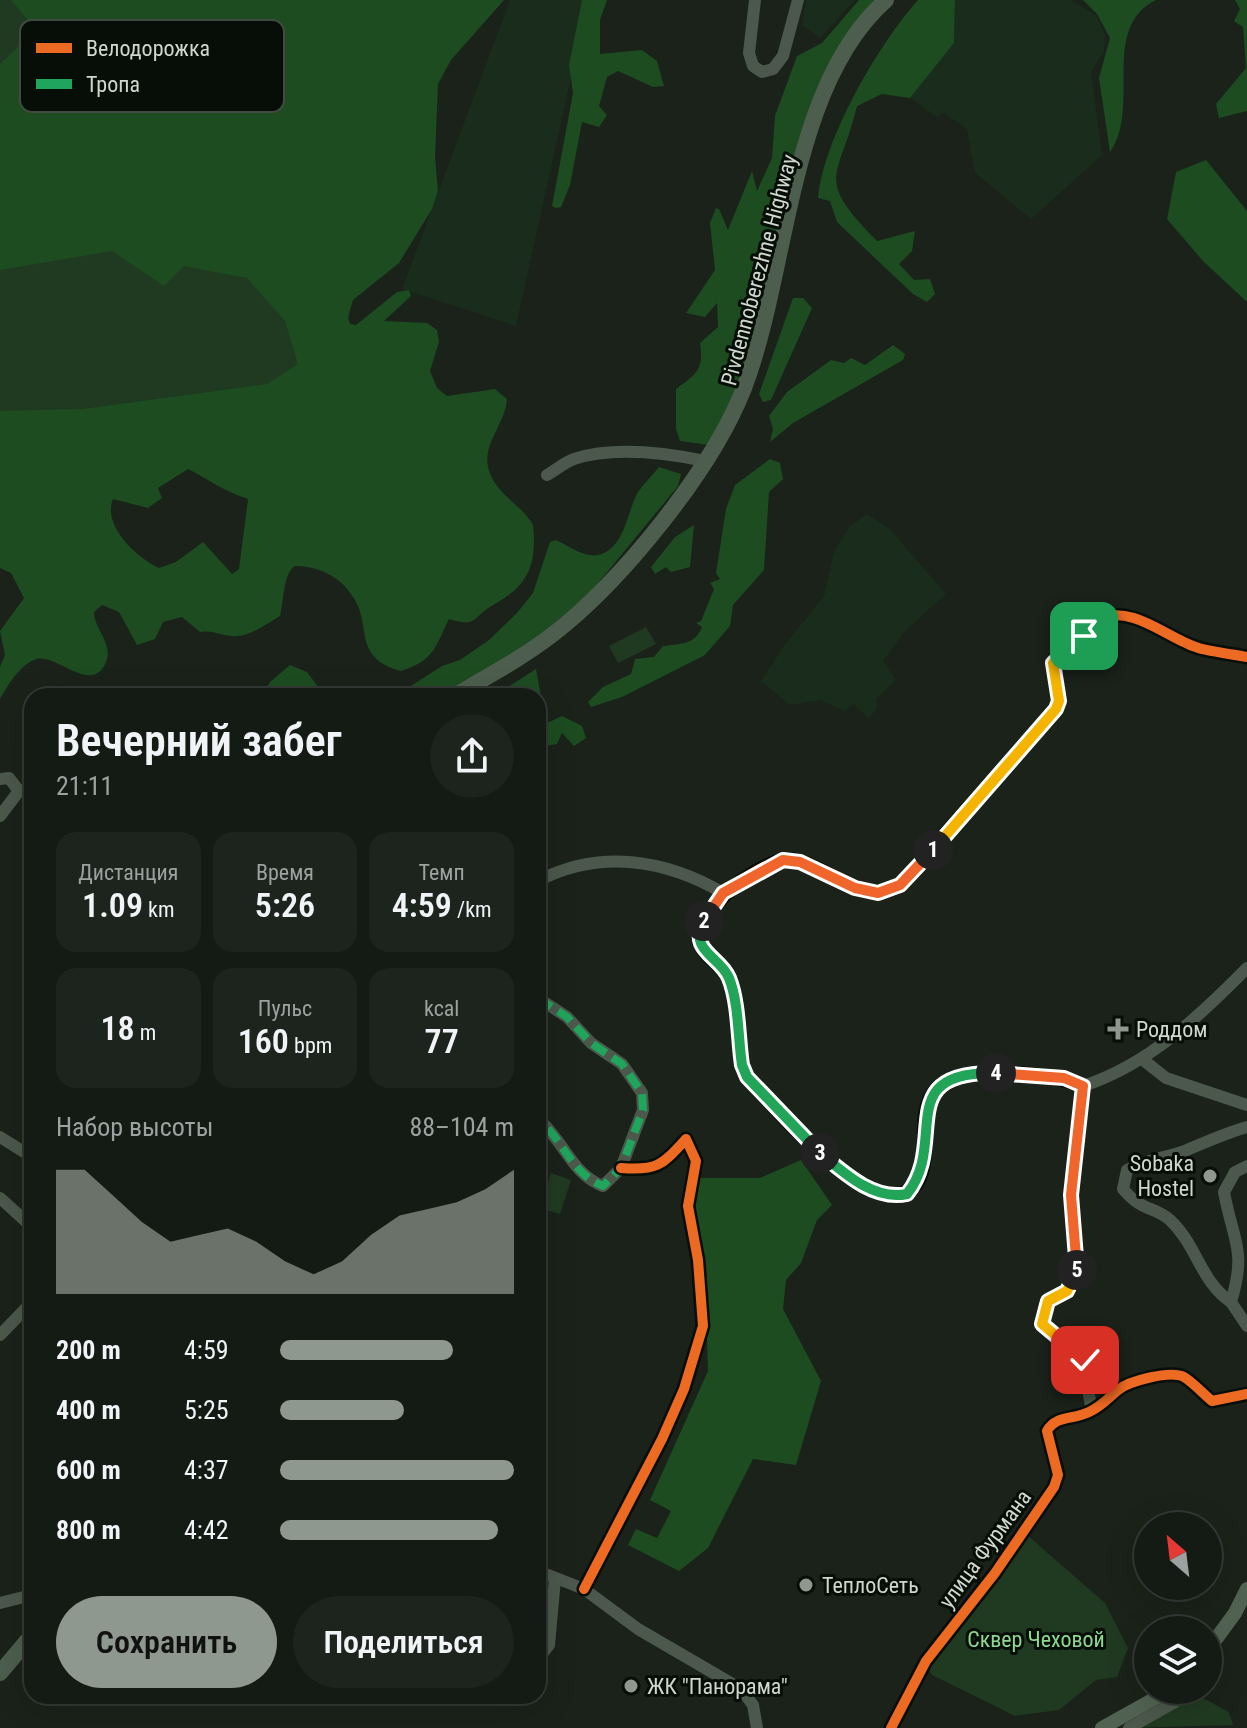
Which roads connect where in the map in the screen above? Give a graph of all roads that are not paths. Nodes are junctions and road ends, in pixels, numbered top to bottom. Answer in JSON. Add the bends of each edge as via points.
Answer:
{"nodes":[{"id":1,"x":755,"y":0,"type":"edge"},
{"id":2,"x":798,"y":0,"type":"edge"},
{"id":3,"x":890,"y":2,"type":"edge"},
{"id":4,"x":705,"y":461,"type":"junction"},
{"id":5,"x":547,"y":475,"type":"dead end"},
{"id":6,"x":1247,"y":657,"type":"edge"},
{"id":7,"x":467,"y":688,"type":"edge"},
{"id":8,"x":481,"y":688,"type":"edge"},
{"id":9,"x":0,"y":779,"type":"edge"},
{"id":10,"x":24,"y":789,"type":"edge"},
{"id":11,"x":24,"y":791,"type":"edge"},
{"id":12,"x":0,"y":816,"type":"edge"},
{"id":13,"x":546,"y":878,"type":"edge"},
{"id":14,"x":723,"y":893,"type":"junction"},
{"id":15,"x":1247,"y":968,"type":"edge"},
{"id":16,"x":546,"y":1003,"type":"edge"},
{"id":17,"x":1142,"y":1059,"type":"junction"},
{"id":18,"x":1083,"y":1086,"type":"junction"},
{"id":19,"x":1247,"y":1105,"type":"edge"},
{"id":20,"x":546,"y":1125,"type":"edge"},
{"id":21,"x":1247,"y":1127,"type":"edge"},
{"id":22,"x":0,"y":1137,"type":"edge"},
{"id":23,"x":24,"y":1152,"type":"edge"},
{"id":24,"x":1247,"y":1166,"type":"edge"},
{"id":25,"x":621,"y":1168,"type":"junction"},
{"id":26,"x":0,"y":1198,"type":"edge"},
{"id":27,"x":24,"y":1220,"type":"edge"},
{"id":28,"x":1231,"y":1302,"type":"junction"},
{"id":29,"x":24,"y":1310,"type":"edge"},
{"id":30,"x":1247,"y":1326,"type":"edge"},
{"id":31,"x":0,"y":1335,"type":"edge"},
{"id":32,"x":1247,"y":1394,"type":"edge"},
{"id":33,"x":1092,"y":1411,"type":"junction"},
{"id":34,"x":546,"y":1575,"type":"edge"},
{"id":35,"x":555,"y":1579,"type":"junction"},
{"id":36,"x":584,"y":1589,"type":"junction"},
{"id":37,"x":1247,"y":1589,"type":"edge"},
{"id":38,"x":24,"y":1597,"type":"edge"},
{"id":39,"x":0,"y":1603,"type":"edge"},
{"id":40,"x":1222,"y":1631,"type":"edge"},
{"id":41,"x":24,"y":1644,"type":"edge"},
{"id":42,"x":546,"y":1649,"type":"edge"},
{"id":43,"x":24,"y":1656,"type":"edge"},
{"id":44,"x":0,"y":1673,"type":"edge"},
{"id":45,"x":0,"y":1685,"type":"edge"},
{"id":46,"x":1149,"y":1704,"type":"edge"},
{"id":47,"x":1171,"y":1704,"type":"edge"},
{"id":48,"x":757,"y":1728,"type":"edge"},
{"id":49,"x":891,"y":1728,"type":"edge"},
{"id":50,"x":1102,"y":1728,"type":"edge"},
{"id":51,"x":1129,"y":1728,"type":"edge"}],
"edges":[{"from":1,"to":2,"type":"street","via":[[749,53],[753,66],[762,72],[773,69],[783,56]]},
{"from":3,"to":4,"type":"highway","name":"Pivdennoberezhne Highway","via":[[850,45],[824,89],[804,148],[745,386]]},
{"from":3,"to":8,"type":"highway","name":"Pivdennoberezhne Highway","via":[[854,52],[824,113],[747,404],[722,451],[638,563],[587,616]]},
{"from":4,"to":5,"type":"street","via":[[668,453],[614,455],[574,459]]},
{"from":4,"to":7,"type":"highway","name":"Pivdennoberezhne Highway","via":[[623,566],[579,612],[551,636]]},
{"from":6,"to":14,"type":"street","via":[[1188,645],[1125,615],[1098,618],[1053,663],[1056,709],[900,885],[866,893],[791,860],[775,863]]},
{"from":9,"to":10,"type":"street","via":[[9,778]]},
{"from":11,"to":12,"type":"street"},
{"from":13,"to":14,"type":"street","via":[[570,867],[613,860],[666,868]]},
{"from":14,"to":18,"type":"street","via":[[699,939],[730,979],[747,1077],[817,1150],[876,1191],[907,1194],[920,1176],[926,1110],[936,1089],[967,1073],[1064,1078]]},
{"from":15,"to":17,"type":"street"},
{"from":16,"to":25,"type":"street","via":[[637,1082],[643,1110]]},
{"from":17,"to":18,"type":"street"},
{"from":17,"to":19,"type":"street","via":[[1177,1083]]},
{"from":18,"to":33,"type":"street","via":[[1071,1195],[1078,1265],[1067,1291],[1048,1301],[1042,1324],[1081,1353]]},
{"from":20,"to":25,"type":"street","via":[[589,1181],[603,1186]]},
{"from":21,"to":28,"type":"street","via":[[1148,1158],[1127,1170],[1123,1189],[1136,1205],[1168,1218],[1194,1250],[1205,1278]]},
{"from":22,"to":23,"type":"street"},
{"from":24,"to":28,"type":"street","via":[[1235,1172],[1224,1192],[1242,1250]]},
{"from":25,"to":36,"type":"street","via":[[662,1165],[686,1139],[696,1161],[688,1206],[703,1326],[662,1439]]},
{"from":26,"to":27,"type":"street"},
{"from":28,"to":30,"type":"street"},
{"from":29,"to":31,"type":"street"},
{"from":32,"to":33,"type":"street","via":[[1215,1401],[1177,1375],[1120,1388]]},
{"from":33,"to":49,"type":"street","name":"улица Фурмана","via":[[1051,1424],[1047,1431],[1058,1475],[1054,1487],[926,1661]]},
{"from":34,"to":35,"type":"street"},
{"from":35,"to":36,"type":"street"},
{"from":35,"to":42,"type":"street"},
{"from":36,"to":48,"type":"street","via":[[638,1629],[741,1689],[753,1705]]},
{"from":37,"to":40,"type":"main road"},
{"from":38,"to":39,"type":"street"},
{"from":41,"to":44,"type":"highway"},
{"from":43,"to":45,"type":"highway"},
{"from":46,"to":50,"type":"main road"},
{"from":47,"to":51,"type":"street"}]}
